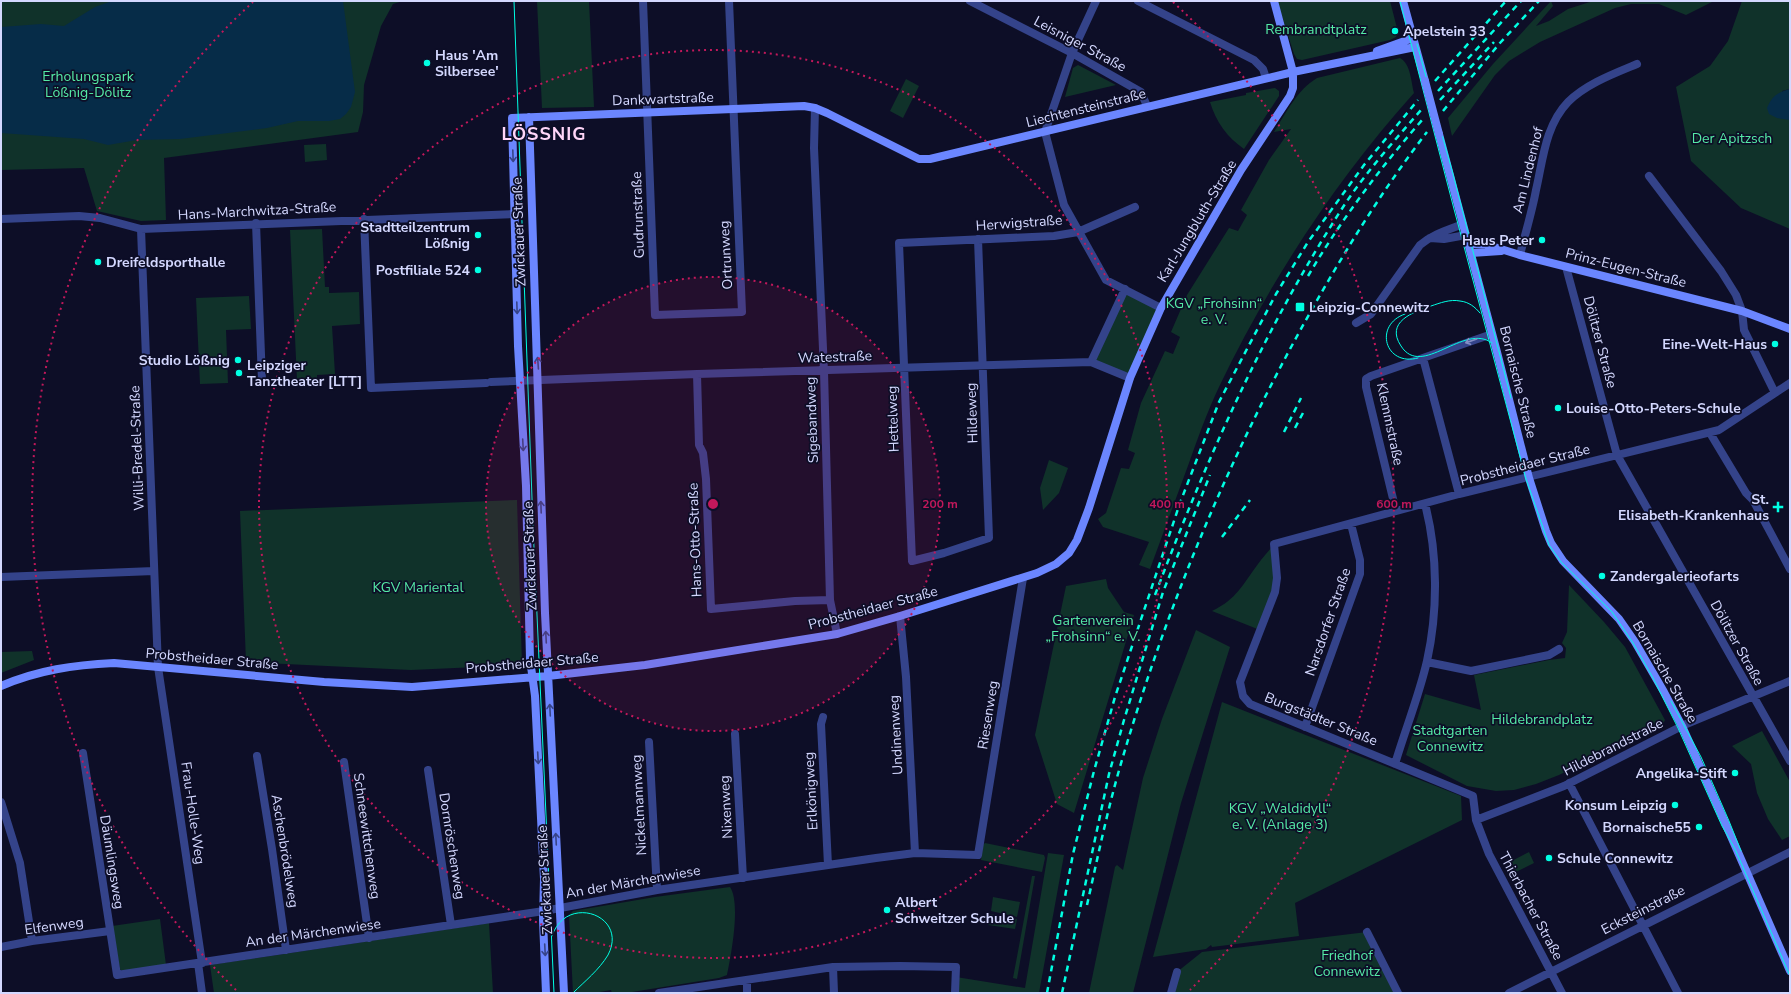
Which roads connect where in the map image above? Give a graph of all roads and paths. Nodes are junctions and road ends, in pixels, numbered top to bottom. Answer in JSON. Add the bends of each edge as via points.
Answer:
{"nodes":[{"id":1,"x":643,"y":1,"type":"edge"},
{"id":2,"x":729,"y":1,"type":"edge"},
{"id":3,"x":970,"y":1,"type":"edge"},
{"id":4,"x":1096,"y":1,"type":"edge"},
{"id":5,"x":1138,"y":1,"type":"edge"},
{"id":6,"x":1274,"y":1,"type":"edge"},
{"id":7,"x":1403,"y":1,"type":"edge"},
{"id":8,"x":1413,"y":38,"type":"junction"},
{"id":9,"x":1415,"y":47,"type":"junction"},
{"id":10,"x":1072,"y":53,"type":"junction"},
{"id":11,"x":1371,"y":55,"type":"junction"},
{"id":12,"x":1637,"y":64,"type":"dead end"},
{"id":13,"x":1293,"y":72,"type":"junction"},
{"id":14,"x":1266,"y":78,"type":"junction"},
{"id":15,"x":1147,"y":106,"type":"junction"},
{"id":16,"x":816,"y":108,"type":"junction"},
{"id":17,"x":733,"y":109,"type":"junction"},
{"id":18,"x":647,"y":113,"type":"junction"},
{"id":19,"x":529,"y":117,"type":"junction"},
{"id":20,"x":512,"y":118,"type":"joint"},
{"id":21,"x":1045,"y":132,"type":"junction"},
{"id":22,"x":1649,"y":176,"type":"dead end"},
{"id":23,"x":1136,"y":207,"type":"dead end"},
{"id":24,"x":515,"y":214,"type":"junction"},
{"id":25,"x":1,"y":219,"type":"edge"},
{"id":26,"x":364,"y":219,"type":"junction"},
{"id":27,"x":256,"y":223,"type":"junction"},
{"id":28,"x":1463,"y":224,"type":"junction"},
{"id":29,"x":141,"y":229,"type":"junction"},
{"id":30,"x":1078,"y":232,"type":"junction"},
{"id":31,"x":1466,"y":235,"type":"junction"},
{"id":32,"x":1427,"y":238,"type":"junction"},
{"id":33,"x":978,"y":239,"type":"junction"},
{"id":34,"x":899,"y":243,"type":"joint"},
{"id":35,"x":1469,"y":244,"type":"junction"},
{"id":36,"x":1504,"y":251,"type":"junction"},
{"id":37,"x":1471,"y":253,"type":"junction"},
{"id":38,"x":1520,"y":256,"type":"junction"},
{"id":39,"x":1566,"y":267,"type":"junction"},
{"id":40,"x":1125,"y":289,"type":"junction"},
{"id":41,"x":1161,"y":308,"type":"junction"},
{"id":42,"x":1742,"y":311,"type":"junction"},
{"id":43,"x":655,"y":315,"type":"joint"},
{"id":44,"x":1356,"y":323,"type":"dead end"},
{"id":45,"x":1790,"y":329,"type":"edge"},
{"id":46,"x":1492,"y":334,"type":"junction"},
{"id":47,"x":1423,"y":358,"type":"junction"},
{"id":48,"x":1091,"y":362,"type":"junction"},
{"id":49,"x":984,"y":365,"type":"junction"},
{"id":50,"x":904,"y":367,"type":"junction"},
{"id":51,"x":824,"y":371,"type":"junction"},
{"id":52,"x":697,"y":374,"type":"junction"},
{"id":53,"x":1130,"y":378,"type":"junction"},
{"id":54,"x":539,"y":380,"type":"junction"},
{"id":55,"x":520,"y":381,"type":"junction"},
{"id":56,"x":262,"y":382,"type":"dead end"},
{"id":57,"x":1790,"y":383,"type":"edge"},
{"id":58,"x":1775,"y":393,"type":"junction"},
{"id":59,"x":1710,"y":433,"type":"junction"},
{"id":60,"x":1617,"y":455,"type":"junction"},
{"id":61,"x":1529,"y":478,"type":"junction"},
{"id":62,"x":1458,"y":494,"type":"junction"},
{"id":63,"x":1425,"y":504,"type":"junction"},
{"id":64,"x":1396,"y":511,"type":"junction"},
{"id":65,"x":1351,"y":524,"type":"junction"},
{"id":66,"x":1274,"y":544,"type":"joint"},
{"id":67,"x":944,"y":553,"type":"joint"},
{"id":68,"x":1056,"y":564,"type":"joint"},
{"id":69,"x":1790,"y":569,"type":"edge"},
{"id":70,"x":154,"y":571,"type":"junction"},
{"id":71,"x":1,"y":577,"type":"edge"},
{"id":72,"x":1023,"y":578,"type":"junction"},
{"id":73,"x":830,"y":600,"type":"junction"},
{"id":74,"x":900,"y":616,"type":"junction"},
{"id":75,"x":836,"y":634,"type":"junction"},
{"id":76,"x":1559,"y":649,"type":"dead end"},
{"id":77,"x":1426,"y":662,"type":"junction"},
{"id":78,"x":158,"y":667,"type":"junction"},
{"id":79,"x":548,"y":676,"type":"junction"},
{"id":80,"x":532,"y":677,"type":"junction"},
{"id":81,"x":1790,"y":680,"type":"edge"},
{"id":82,"x":1,"y":686,"type":"edge"},
{"id":83,"x":1752,"y":696,"type":"junction"},
{"id":84,"x":823,"y":717,"type":"dead end"},
{"id":85,"x":1682,"y":726,"type":"junction"},
{"id":86,"x":1305,"y":727,"type":"junction"},
{"id":87,"x":735,"y":734,"type":"dead end"},
{"id":88,"x":649,"y":742,"type":"dead end"},
{"id":89,"x":83,"y":753,"type":"dead end"},
{"id":90,"x":257,"y":756,"type":"dead end"},
{"id":91,"x":344,"y":762,"type":"dead end"},
{"id":92,"x":1790,"y":762,"type":"edge"},
{"id":93,"x":1395,"y":764,"type":"junction"},
{"id":94,"x":428,"y":770,"type":"dead end"},
{"id":95,"x":1569,"y":783,"type":"junction"},
{"id":96,"x":1,"y":802,"type":"edge"},
{"id":97,"x":1476,"y":820,"type":"junction"},
{"id":98,"x":1790,"y":852,"type":"edge"},
{"id":99,"x":915,"y":853,"type":"junction"},
{"id":100,"x":978,"y":855,"type":"joint"},
{"id":101,"x":828,"y":864,"type":"junction"},
{"id":102,"x":1748,"y":872,"type":"junction"},
{"id":103,"x":743,"y":878,"type":"junction"},
{"id":104,"x":657,"y":890,"type":"junction"},
{"id":105,"x":559,"y":908,"type":"junction"},
{"id":106,"x":544,"y":911,"type":"junction"},
{"id":107,"x":452,"y":925,"type":"junction"},
{"id":108,"x":1643,"y":926,"type":"junction"},
{"id":109,"x":110,"y":931,"type":"junction"},
{"id":110,"x":1367,"y":932,"type":"dead end"},
{"id":111,"x":369,"y":938,"type":"junction"},
{"id":112,"x":32,"y":941,"type":"junction"},
{"id":113,"x":1,"y":947,"type":"edge"},
{"id":114,"x":286,"y":950,"type":"junction"},
{"id":115,"x":200,"y":963,"type":"junction"},
{"id":116,"x":833,"y":967,"type":"junction"},
{"id":117,"x":1550,"y":971,"type":"junction"},
{"id":118,"x":1790,"y":971,"type":"edge"},
{"id":119,"x":1177,"y":972,"type":"dead end"},
{"id":120,"x":117,"y":975,"type":"joint"},
{"id":121,"x":747,"y":980,"type":"junction"},
{"id":122,"x":202,"y":993,"type":"edge"},
{"id":123,"x":546,"y":993,"type":"edge"},
{"id":124,"x":564,"y":993,"type":"edge"},
{"id":125,"x":660,"y":993,"type":"edge"},
{"id":126,"x":747,"y":993,"type":"edge"},
{"id":127,"x":834,"y":993,"type":"edge"},
{"id":128,"x":955,"y":993,"type":"edge"},
{"id":129,"x":1171,"y":993,"type":"edge"},
{"id":130,"x":1398,"y":993,"type":"edge"},
{"id":131,"x":1509,"y":993,"type":"edge"},
{"id":132,"x":1562,"y":993,"type":"edge"},
{"id":133,"x":1678,"y":993,"type":"edge"}],
"edges":[{"from":1,"to":18,"type":"street","name":"Gudrunstraße"},
{"from":2,"to":17,"type":"street"},
{"from":3,"to":10,"type":"street","name":"Leisniger Straße"},
{"from":4,"to":10,"type":"street"},
{"from":5,"to":14,"type":"street","via":[[1254,60],[1263,69]]},
{"from":6,"to":13,"type":"main road","name":"Karl-Jungbluth-Straße"},
{"from":7,"to":8,"type":"main road","name":"Bornaische Straße"},
{"from":8,"to":9,"type":"main road","name":"Bornaische Straße"},
{"from":8,"to":11,"type":"main road","name":"Liechtensteinstraße"},
{"from":9,"to":11,"type":"main road","name":"Liechtensteinstraße"},
{"from":9,"to":28,"type":"main road","name":"Bornaische Straße","bridge":true},
{"from":10,"to":15,"type":"street","name":"Leisniger Straße","via":[[1141,92]]},
{"from":10,"to":21,"type":"street"},
{"from":11,"to":13,"type":"main road","name":"Liechtensteinstraße"},
{"from":12,"to":38,"type":"street","name":"Am Lindenhof","via":[[1578,93],[1555,119],[1545,147]]},
{"from":13,"to":14,"type":"main road","name":"Liechtensteinstraße"},
{"from":13,"to":41,"type":"main road","name":"Karl-Jungbluth-Straße","via":[[1290,96],[1241,170]]},
{"from":14,"to":15,"type":"main road","name":"Liechtensteinstraße"},
{"from":15,"to":21,"type":"main road","name":"Liechtensteinstraße"},
{"from":16,"to":17,"type":"main road","name":"Dankwartstraße","via":[[804,106]]},
{"from":16,"to":21,"type":"main road","name":"Liechtensteinstraße","via":[[919,159],[939,157]]},
{"from":16,"to":51,"type":"street","name":"Sigebandweg","via":[[814,148]]},
{"from":17,"to":18,"type":"main road","name":"Dankwartstraße"},
{"from":17,"to":43,"type":"street","name":"Ortrunweg","via":[[742,312]]},
{"from":18,"to":19,"type":"main road","name":"Dankwartstraße"},
{"from":18,"to":43,"type":"street","name":"Gudrunstraße"},
{"from":19,"to":20,"type":"main road","name":"Dankwartstraße"},
{"from":54,"to":19,"type":"main road","name":"Zwickauer Straße","one_way":true},
{"from":20,"to":24,"type":"main road","name":"Zwickauer Straße","one_way":true},
{"from":21,"to":30,"type":"street","via":[[1064,205]]},
{"from":22,"to":42,"type":"street","via":[[1721,271],[1736,295]]},
{"from":23,"to":30,"type":"street","name":"Herwigstraße"},
{"from":24,"to":26,"type":"street","name":"Hans-Marchwitza-Straße"},
{"from":24,"to":55,"type":"main road","name":"Zwickauer Straße","one_way":true},
{"from":25,"to":29,"type":"street","name":"Hans-Marchwitza-Straße","via":[[79,216],[100,218]]},
{"from":26,"to":27,"type":"street","name":"Hans-Marchwitza-Straße"},
{"from":26,"to":55,"type":"street","name":"Watestraße","via":[[370,388]]},
{"from":27,"to":29,"type":"street","name":"Hans-Marchwitza-Straße"},
{"from":27,"to":56,"type":"street"},
{"from":28,"to":31,"type":"main road","name":"Bornaische Straße"},
{"from":28,"to":32,"type":"street"},
{"from":29,"to":70,"type":"street","name":"Willi-Bredel-Straße"},
{"from":30,"to":33,"type":"street","name":"Herwigstraße","via":[[1054,236]]},
{"from":30,"to":40,"type":"street","via":[[1106,280]]},
{"from":31,"to":32,"type":"street","via":[[1444,239]]},
{"from":31,"to":35,"type":"main road","name":"Bornaische Straße"},
{"from":32,"to":44,"type":"street","via":[[1410,256],[1371,314]]},
{"from":33,"to":34,"type":"street","name":"Herwigstraße"},
{"from":33,"to":49,"type":"street","name":"Hildeweg"},
{"from":34,"to":50,"type":"street","name":"Hettelweg"},
{"from":35,"to":36,"type":"main road","name":"Prinz-Eugen-Straße","via":[[1485,244]]},
{"from":35,"to":37,"type":"main road","name":"Bornaische Straße"},
{"from":36,"to":37,"type":"main road","name":"Prinz-Eugen-Straße"},
{"from":36,"to":38,"type":"main road","name":"Prinz-Eugen-Straße"},
{"from":37,"to":46,"type":"main road","name":"Bornaische Straße"},
{"from":38,"to":39,"type":"main road","name":"Prinz-Eugen-Straße"},
{"from":39,"to":42,"type":"main road","name":"Prinz-Eugen-Straße"},
{"from":39,"to":60,"type":"street","name":"Dölitzer Straße"},
{"from":40,"to":41,"type":"street"},
{"from":40,"to":48,"type":"street"},
{"from":41,"to":53,"type":"main road","name":"Karl-Jungbluth-Straße"},
{"from":42,"to":45,"type":"main road","name":"Prinz-Eugen-Straße"},
{"from":42,"to":58,"type":"street","via":[[1744,330]]},
{"from":46,"to":47,"type":"street","name":"Klemmstraße","one_way":true},
{"from":46,"to":61,"type":"main road","name":"Bornaische Straße"},
{"from":47,"to":62,"type":"street"},
{"from":47,"to":64,"type":"street","name":"Klemmstraße","via":[[1366,380]]},
{"from":48,"to":49,"type":"street","name":"Watestraße"},
{"from":48,"to":53,"type":"street","name":"Watestraße"},
{"from":49,"to":50,"type":"street","name":"Watestraße"},
{"from":49,"to":67,"type":"street","name":"Hildeweg","via":[[989,538]]},
{"from":50,"to":51,"type":"street","name":"Watestraße"},
{"from":50,"to":67,"type":"street","name":"Hettelweg","via":[[912,561]]},
{"from":51,"to":52,"type":"street","name":"Watestraße"},
{"from":51,"to":73,"type":"street","name":"Sigebandweg"},
{"from":52,"to":54,"type":"street","name":"Watestraße"},
{"from":52,"to":73,"type":"street","name":"Hans-Otto-Straße","via":[[699,445],[703,453],[706,479],[711,609]]},
{"from":53,"to":68,"type":"main road","name":"Karl-Jungbluth-Straße","via":[[1077,540],[1069,554]]},
{"from":54,"to":55,"type":"street","name":"Watestraße"},
{"from":79,"to":54,"type":"main road","name":"Zwickauer Straße","one_way":true},
{"from":55,"to":80,"type":"main road","name":"Zwickauer Straße","one_way":true},
{"from":57,"to":58,"type":"street"},
{"from":58,"to":59,"type":"street","name":"Probstheidaer Straße"},
{"from":59,"to":60,"type":"street","name":"Probstheidaer Straße"},
{"from":59,"to":69,"type":"street","via":[[1746,493],[1753,500]]},
{"from":60,"to":61,"type":"street","name":"Probstheidaer Straße"},
{"from":60,"to":83,"type":"street","name":"Dölitzer Straße"},
{"from":61,"to":62,"type":"street","name":"Probstheidaer Straße"},
{"from":61,"to":85,"type":"main road","name":"Bornaische Straße","via":[[1546,531],[1557,553],[1619,619],[1635,642]]},
{"from":62,"to":63,"type":"street","name":"Probstheidaer Straße"},
{"from":63,"to":64,"type":"street","name":"Probstheidaer Straße"},
{"from":63,"to":77,"type":"street","via":[[1431,528],[1435,594]]},
{"from":64,"to":65,"type":"street","name":"Probstheidaer Straße"},
{"from":65,"to":66,"type":"street","name":"Probstheidaer Straße"},
{"from":65,"to":86,"type":"street","name":"Narsdorfer Straße","via":[[1360,560],[1360,574]]},
{"from":66,"to":86,"type":"street","name":"Burgstädter Straße","via":[[1277,578],[1275,592],[1240,682],[1243,696],[1250,704]]},
{"from":68,"to":72,"type":"main road","name":"Probstheidaer Straße"},
{"from":70,"to":71,"type":"street"},
{"from":70,"to":78,"type":"street","name":"Willi-Bredel-Straße"},
{"from":72,"to":74,"type":"main road","name":"Probstheidaer Straße"},
{"from":72,"to":100,"type":"street","name":"Riesenweg"},
{"from":73,"to":75,"type":"street","name":"Sigebandweg"},
{"from":74,"to":75,"type":"main road","name":"Probstheidaer Straße"},
{"from":74,"to":99,"type":"street","name":"Undinenweg","via":[[906,677]]},
{"from":75,"to":79,"type":"main road","name":"Probstheidaer Straße","via":[[645,666]]},
{"from":76,"to":77,"type":"street","via":[[1549,655],[1471,672]]},
{"from":77,"to":93,"type":"street"},
{"from":78,"to":80,"type":"main road","name":"Probstheidaer Straße","via":[[412,687]]},
{"from":78,"to":82,"type":"main road","name":"Probstheidaer Straße","via":[[114,663],[65,667]]},
{"from":78,"to":115,"type":"street","name":"Frau-Holle-Weg"},
{"from":79,"to":80,"type":"main road","name":"Probstheidaer Straße"},
{"from":105,"to":79,"type":"main road","name":"Zwickauer Straße","one_way":true},
{"from":80,"to":106,"type":"main road","name":"Zwickauer Straße","one_way":true,"via":[[536,704]]},
{"from":81,"to":83,"type":"street","name":"Hildebrandstraße"},
{"from":83,"to":85,"type":"street","name":"Hildebrandstraße"},
{"from":83,"to":92,"type":"street","name":"Dölitzer Straße"},
{"from":84,"to":101,"type":"street","name":"Erlkönigweg","via":[[821,724]]},
{"from":85,"to":95,"type":"street","name":"Hildebrandstraße"},
{"from":85,"to":102,"type":"main road","name":"Bornaische Straße"},
{"from":86,"to":93,"type":"street","name":"Burgstädter Straße"},
{"from":87,"to":103,"type":"street","name":"Nixenweg"},
{"from":88,"to":104,"type":"street","name":"Nickelmannweg"},
{"from":89,"to":109,"type":"street","name":"Däumlingsweg"},
{"from":90,"to":114,"type":"street","name":"Aschenbrödelweg"},
{"from":91,"to":111,"type":"street","name":"Schneewittchenweg"},
{"from":93,"to":97,"type":"street","name":"Burgstädter Straße","via":[[1473,796]]},
{"from":94,"to":107,"type":"street","name":"Dornröschenweg"},
{"from":95,"to":97,"type":"street","name":"Hildebrandstraße"},
{"from":95,"to":108,"type":"street"},
{"from":96,"to":112,"type":"street","via":[[20,863]]},
{"from":97,"to":117,"type":"street","name":"Thierbacher Straße","via":[[1488,854]]},
{"from":98,"to":102,"type":"street","name":"Ecksteinstraße"},
{"from":99,"to":100,"type":"street","name":"An der Märchenwiese"},
{"from":99,"to":101,"type":"street","name":"An der Märchenwiese"},
{"from":101,"to":103,"type":"street","name":"An der Märchenwiese"},
{"from":102,"to":108,"type":"street","name":"Ecksteinstraße"},
{"from":102,"to":118,"type":"main road","name":"Bornaische Straße"},
{"from":103,"to":104,"type":"street","name":"An der Märchenwiese"},
{"from":104,"to":105,"type":"street","name":"An der Märchenwiese"},
{"from":105,"to":106,"type":"street","name":"An der Märchenwiese"},
{"from":105,"to":124,"type":"main road","name":"Zwickauer Straße"},
{"from":106,"to":107,"type":"street","name":"An der Märchenwiese"},
{"from":106,"to":123,"type":"main road","name":"Zwickauer Straße","one_way":true},
{"from":107,"to":111,"type":"street","name":"An der Märchenwiese"},
{"from":108,"to":117,"type":"street","name":"Ecksteinstraße"},
{"from":108,"to":133,"type":"street"},
{"from":109,"to":112,"type":"street","name":"Elfenweg"},
{"from":109,"to":120,"type":"street","name":"Däumlingsweg"},
{"from":110,"to":130,"type":"street"},
{"from":111,"to":114,"type":"street","name":"An der Märchenwiese"},
{"from":112,"to":113,"type":"street","name":"Elfenweg"},
{"from":114,"to":115,"type":"street","name":"An der Märchenwiese"},
{"from":115,"to":120,"type":"street","name":"An der Märchenwiese"},
{"from":115,"to":122,"type":"street"},
{"from":116,"to":121,"type":"street"},
{"from":116,"to":127,"type":"street"},
{"from":116,"to":128,"type":"street","via":[[956,967]]},
{"from":117,"to":131,"type":"street","name":"Ecksteinstraße"},
{"from":117,"to":132,"type":"street","name":"Thierbacher Straße"},
{"from":119,"to":129,"type":"street"},
{"from":121,"to":125,"type":"street"},
{"from":121,"to":126,"type":"street"}]}
